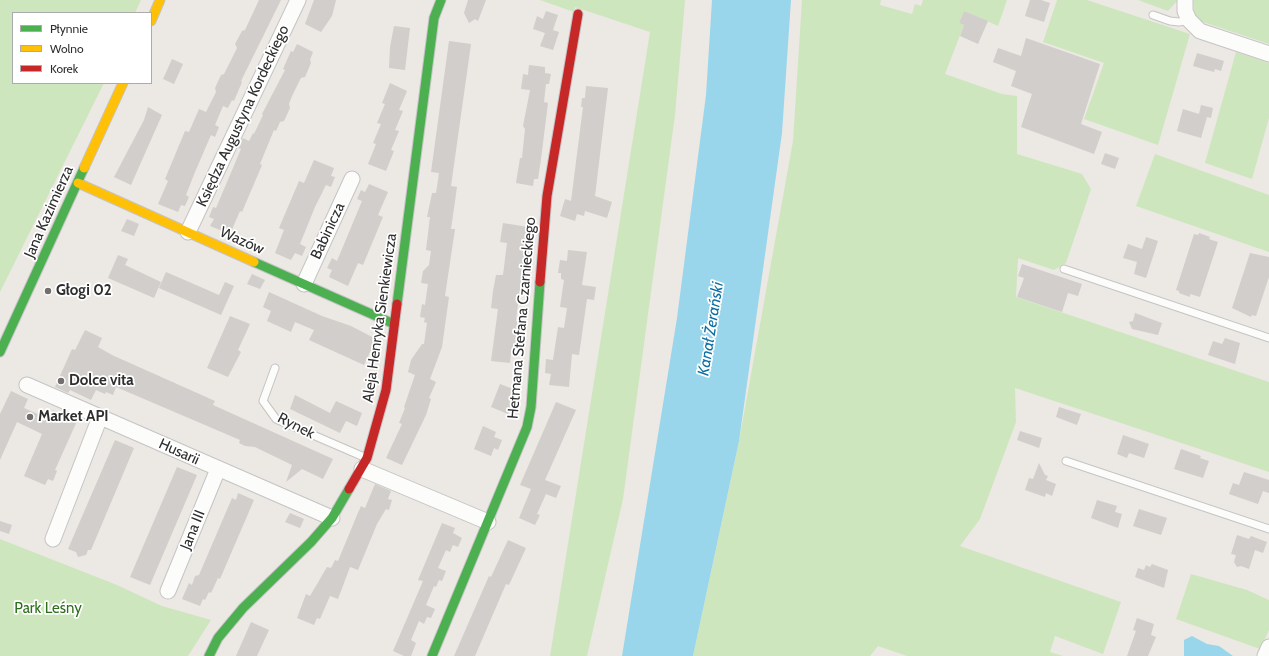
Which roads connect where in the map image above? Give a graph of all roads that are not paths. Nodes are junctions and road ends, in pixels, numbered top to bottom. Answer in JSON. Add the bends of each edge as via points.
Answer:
{"nodes":[{"id":1,"x":160,"y":0,"type":"edge"},
{"id":2,"x":298,"y":0,"type":"edge"},
{"id":3,"x":441,"y":0,"type":"edge"},
{"id":4,"x":1185,"y":0,"type":"edge"},
{"id":5,"x":578,"y":14,"type":"dead end"},
{"id":6,"x":1153,"y":15,"type":"dead end"},
{"id":7,"x":152,"y":19,"type":"edge"},
{"id":8,"x":1189,"y":20,"type":"junction"},
{"id":9,"x":1269,"y":54,"type":"edge"},
{"id":10,"x":123,"y":84,"type":"edge"},
{"id":11,"x":352,"y":179,"type":"dead end"},
{"id":12,"x":78,"y":183,"type":"junction"},
{"id":13,"x":188,"y":232,"type":"junction"},
{"id":14,"x":1064,"y":269,"type":"dead end"},
{"id":15,"x":304,"y":284,"type":"junction"},
{"id":16,"x":394,"y":324,"type":"junction"},
{"id":17,"x":1269,"y":338,"type":"edge"},
{"id":18,"x":0,"y":352,"type":"edge"},
{"id":19,"x":275,"y":368,"type":"dead end"},
{"id":20,"x":27,"y":385,"type":"dead end"},
{"id":21,"x":100,"y":417,"type":"junction"},
{"id":22,"x":1066,"y":461,"type":"dead end"},
{"id":23,"x":365,"y":464,"type":"junction"},
{"id":24,"x":218,"y":469,"type":"junction"},
{"id":25,"x":332,"y":518,"type":"junction"},
{"id":26,"x":488,"y":522,"type":"junction"},
{"id":27,"x":1269,"y":529,"type":"edge"},
{"id":28,"x":53,"y":540,"type":"dead end"},
{"id":29,"x":168,"y":591,"type":"dead end"},
{"id":30,"x":1269,"y":647,"type":"edge"},
{"id":31,"x":209,"y":656,"type":"edge"},
{"id":32,"x":432,"y":656,"type":"edge"},
{"id":33,"x":1265,"y":656,"type":"edge"}],
"edges":[{"from":1,"to":7,"type":"street"},
{"from":2,"to":13,"type":"street","name":"Księdza Augustyna Kordeckiego"},
{"from":3,"to":16,"type":"street","name":"Aleja Henryka Sienkiewicza","via":[[434,18]]},
{"from":4,"to":8,"type":"street","via":[[1185,11]]},
{"from":5,"to":26,"type":"street","name":"Hetmana Stefana Czarnieckiego","via":[[547,196],[531,407],[527,427]]},
{"from":6,"to":8,"type":"lane","via":[[1170,21]]},
{"from":8,"to":9,"type":"street","via":[[1200,31]]},
{"from":10,"to":12,"type":"street","name":"Jana Kazimierza"},
{"from":11,"to":15,"type":"street","name":"Babinicza"},
{"from":12,"to":13,"type":"street","name":"Wazów","via":[[114,195]]},
{"from":12,"to":18,"type":"street","name":"Jana Kazimierza"},
{"from":13,"to":15,"type":"street","name":"Wazów"},
{"from":14,"to":17,"type":"lane"},
{"from":15,"to":16,"type":"street","name":"Wazów"},
{"from":16,"to":23,"type":"street","name":"Aleja Henryka Sienkiewicza","via":[[386,390]]},
{"from":19,"to":23,"type":"lane","name":"Rynek","via":[[263,401],[276,419]]},
{"from":20,"to":21,"type":"street","name":"Husarii"},
{"from":21,"to":24,"type":"street","name":"Husarii"},
{"from":21,"to":28,"type":"street"},
{"from":22,"to":27,"type":"lane"},
{"from":23,"to":25,"type":"street","name":"Aleja Henryka Sienkiewicza"},
{"from":23,"to":26,"type":"street"},
{"from":24,"to":25,"type":"street","name":"Husarii"},
{"from":24,"to":29,"type":"street","name":"Jana III"},
{"from":25,"to":31,"type":"street","name":"Aleja Henryka Sienkiewicza","via":[[243,608],[218,638]]},
{"from":26,"to":32,"type":"street","name":"Hetmana Stefana Czarnieckiego"},
{"from":30,"to":33,"type":"street"}]}
